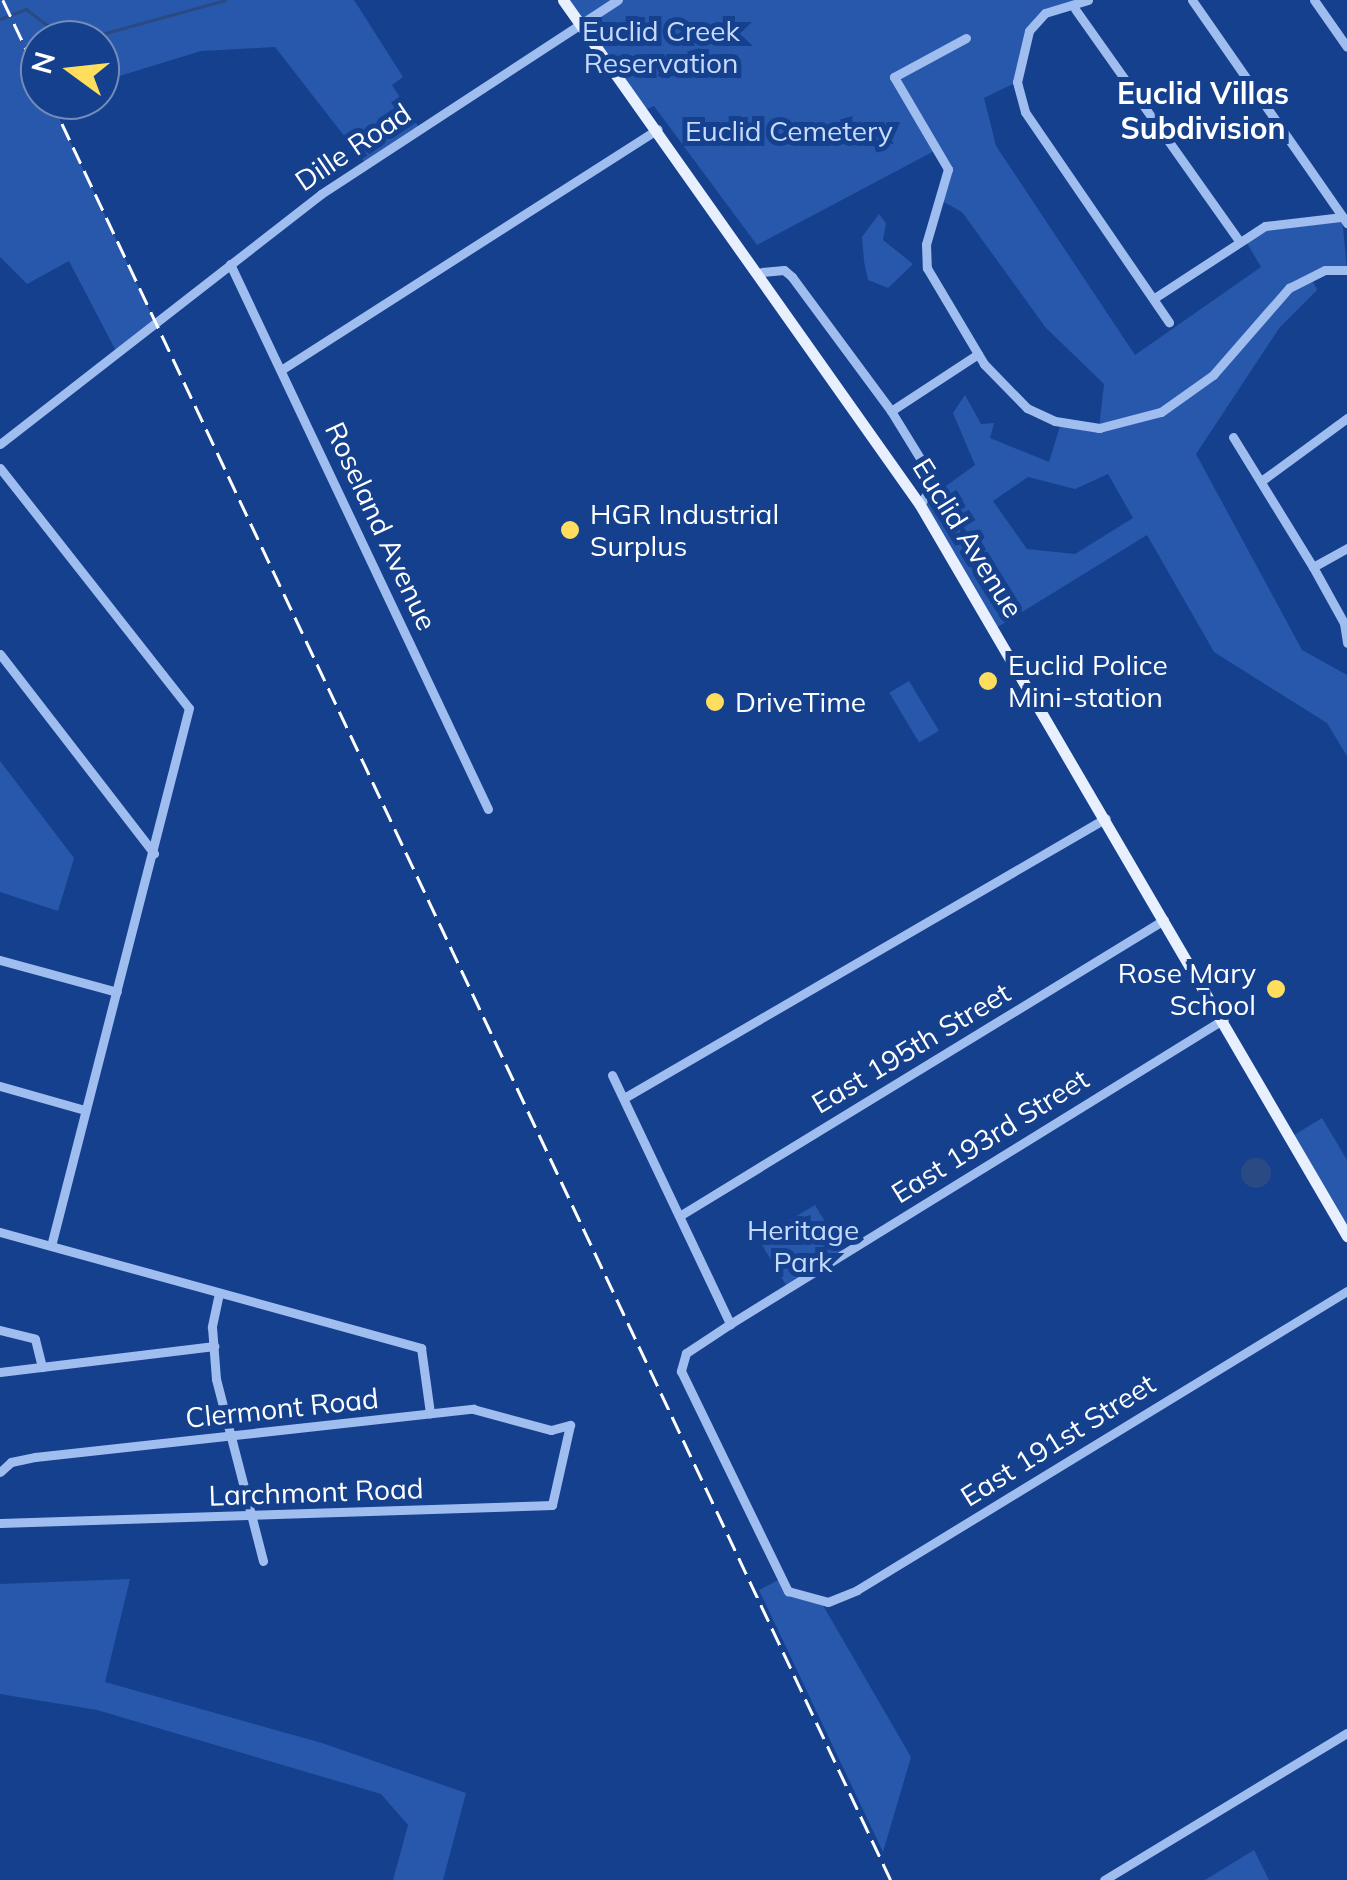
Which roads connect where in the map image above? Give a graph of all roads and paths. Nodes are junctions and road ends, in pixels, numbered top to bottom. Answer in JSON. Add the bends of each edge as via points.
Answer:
{"nodes":[{"id":1,"x":563,"y":0,"type":"edge"},
{"id":2,"x":618,"y":0,"type":"edge"},
{"id":3,"x":1088,"y":0,"type":"edge"},
{"id":4,"x":1192,"y":0,"type":"edge"},
{"id":5,"x":1314,"y":0,"type":"edge"},
{"id":6,"x":1075,"y":9,"type":"junction"},
{"id":7,"x":580,"y":24,"type":"junction"},
{"id":8,"x":966,"y":38,"type":"dead end"},
{"id":9,"x":1347,"y":47,"type":"edge"},
{"id":10,"x":659,"y":129,"type":"junction"},
{"id":11,"x":1345,"y":220,"type":"edge"},
{"id":12,"x":1239,"y":241,"type":"junction"},
{"id":13,"x":230,"y":264,"type":"junction"},
{"id":14,"x":1347,"y":270,"type":"edge"},
{"id":15,"x":762,"y":272,"type":"junction"},
{"id":16,"x":1156,"y":297,"type":"junction"},
{"id":17,"x":1168,"y":322,"type":"dead end"},
{"id":18,"x":978,"y":354,"type":"junction"},
{"id":19,"x":281,"y":370,"type":"junction"},
{"id":20,"x":891,"y":411,"type":"junction"},
{"id":21,"x":1347,"y":418,"type":"edge"},
{"id":22,"x":1232,"y":436,"type":"dead end"},
{"id":23,"x":0,"y":444,"type":"edge"},
{"id":24,"x":0,"y":468,"type":"edge"},
{"id":25,"x":1264,"y":479,"type":"junction"},
{"id":26,"x":920,"y":505,"type":"junction"},
{"id":27,"x":1347,"y":548,"type":"edge"},
{"id":28,"x":1313,"y":567,"type":"junction"},
{"id":29,"x":1347,"y":643,"type":"edge"},
{"id":30,"x":0,"y":654,"type":"edge"},
{"id":31,"x":488,"y":809,"type":"dead end"},
{"id":32,"x":1106,"y":818,"type":"junction"},
{"id":33,"x":154,"y":853,"type":"junction"},
{"id":34,"x":1164,"y":920,"type":"junction"},
{"id":35,"x":0,"y":960,"type":"edge"},
{"id":36,"x":117,"y":992,"type":"junction"},
{"id":37,"x":1224,"y":1019,"type":"junction"},
{"id":38,"x":612,"y":1075,"type":"dead end"},
{"id":39,"x":0,"y":1086,"type":"edge"},
{"id":40,"x":624,"y":1098,"type":"junction"},
{"id":41,"x":85,"y":1110,"type":"junction"},
{"id":42,"x":682,"y":1215,"type":"junction"},
{"id":43,"x":0,"y":1232,"type":"edge"},
{"id":44,"x":1347,"y":1236,"type":"edge"},
{"id":45,"x":51,"y":1246,"type":"junction"},
{"id":46,"x":1347,"y":1291,"type":"edge"},
{"id":47,"x":219,"y":1294,"type":"junction"},
{"id":48,"x":730,"y":1324,"type":"junction"},
{"id":49,"x":0,"y":1330,"type":"edge"},
{"id":50,"x":214,"y":1346,"type":"junction"},
{"id":51,"x":42,"y":1367,"type":"junction"},
{"id":52,"x":0,"y":1372,"type":"edge"},
{"id":53,"x":430,"y":1413,"type":"junction"},
{"id":54,"x":570,"y":1425,"type":"joint"},
{"id":55,"x":230,"y":1437,"type":"junction"},
{"id":56,"x":0,"y":1472,"type":"edge"},
{"id":57,"x":251,"y":1517,"type":"junction"},
{"id":58,"x":0,"y":1523,"type":"edge"},
{"id":59,"x":263,"y":1562,"type":"dead end"},
{"id":60,"x":1347,"y":1733,"type":"edge"},
{"id":61,"x":1104,"y":1880,"type":"edge"}],
"edges":[{"from":1,"to":7,"type":"main road","name":"Euclid Avenue"},
{"from":2,"to":7,"type":"street","name":"Dille Road"},
{"from":3,"to":6,"type":"street"},
{"from":4,"to":11,"type":"street"},
{"from":5,"to":9,"type":"street"},
{"from":6,"to":12,"type":"street"},
{"from":6,"to":16,"type":"street","via":[[1045,13],[1021,50],[1017,82],[1025,112]]},
{"from":7,"to":10,"type":"main road","name":"Euclid Avenue"},
{"from":7,"to":13,"type":"street","name":"Dille Road","via":[[321,194]]},
{"from":8,"to":18,"type":"street","via":[[894,76],[948,169],[925,254],[933,280]]},
{"from":10,"to":15,"type":"main road","name":"Euclid Avenue"},
{"from":10,"to":19,"type":"street"},
{"from":11,"to":12,"type":"street","via":[[1292,220]]},
{"from":12,"to":16,"type":"street"},
{"from":13,"to":19,"type":"street","name":"Roseland Avenue"},
{"from":13,"to":23,"type":"street","name":"Dille Road"},
{"from":14,"to":18,"type":"street","via":[[1298,280],[1200,387],[1121,426],[1080,427],[1045,418],[1016,400]]},
{"from":15,"to":20,"type":"street","via":[[784,270],[792,277]]},
{"from":15,"to":26,"type":"main road","name":"Euclid Avenue"},
{"from":16,"to":17,"type":"street"},
{"from":18,"to":20,"type":"street"},
{"from":19,"to":31,"type":"street","name":"Roseland Avenue"},
{"from":20,"to":26,"type":"street","via":[[934,481]]},
{"from":21,"to":25,"type":"street"},
{"from":22,"to":25,"type":"street"},
{"from":24,"to":33,"type":"street","via":[[189,708]]},
{"from":25,"to":28,"type":"street"},
{"from":26,"to":32,"type":"main road","name":"Euclid Avenue"},
{"from":27,"to":28,"type":"street"},
{"from":28,"to":29,"type":"street","via":[[1344,623]]},
{"from":30,"to":33,"type":"street"},
{"from":32,"to":34,"type":"main road","name":"Euclid Avenue"},
{"from":32,"to":40,"type":"street"},
{"from":33,"to":36,"type":"street"},
{"from":34,"to":37,"type":"main road","name":"Euclid Avenue"},
{"from":34,"to":42,"type":"street","name":"East 195th Street"},
{"from":35,"to":36,"type":"street"},
{"from":36,"to":41,"type":"street"},
{"from":37,"to":44,"type":"main road","name":"Euclid Avenue"},
{"from":37,"to":48,"type":"street","name":"East 193rd Street"},
{"from":38,"to":40,"type":"street"},
{"from":39,"to":41,"type":"street"},
{"from":40,"to":42,"type":"street"},
{"from":41,"to":45,"type":"street"},
{"from":42,"to":48,"type":"street"},
{"from":43,"to":45,"type":"street"},
{"from":45,"to":47,"type":"street"},
{"from":46,"to":48,"type":"street","name":"East 191st Street","via":[[828,1602],[788,1591],[681,1371],[686,1352]]},
{"from":47,"to":50,"type":"street"},
{"from":47,"to":53,"type":"street","via":[[421,1348]]},
{"from":49,"to":51,"type":"street","via":[[35,1339]]},
{"from":50,"to":51,"type":"street"},
{"from":50,"to":55,"type":"street"},
{"from":51,"to":52,"type":"street"},
{"from":53,"to":54,"type":"street","name":"Clermont Road","via":[[473,1409],[551,1430]]},
{"from":53,"to":55,"type":"street","name":"Clermont Road"},
{"from":54,"to":57,"type":"street","name":"Larchmont Road","via":[[552,1505]]},
{"from":55,"to":56,"type":"street","name":"Clermont Road","via":[[35,1457]]},
{"from":55,"to":57,"type":"street"},
{"from":57,"to":58,"type":"street","name":"Larchmont Road"},
{"from":57,"to":59,"type":"street"},
{"from":60,"to":61,"type":"street"}]}
